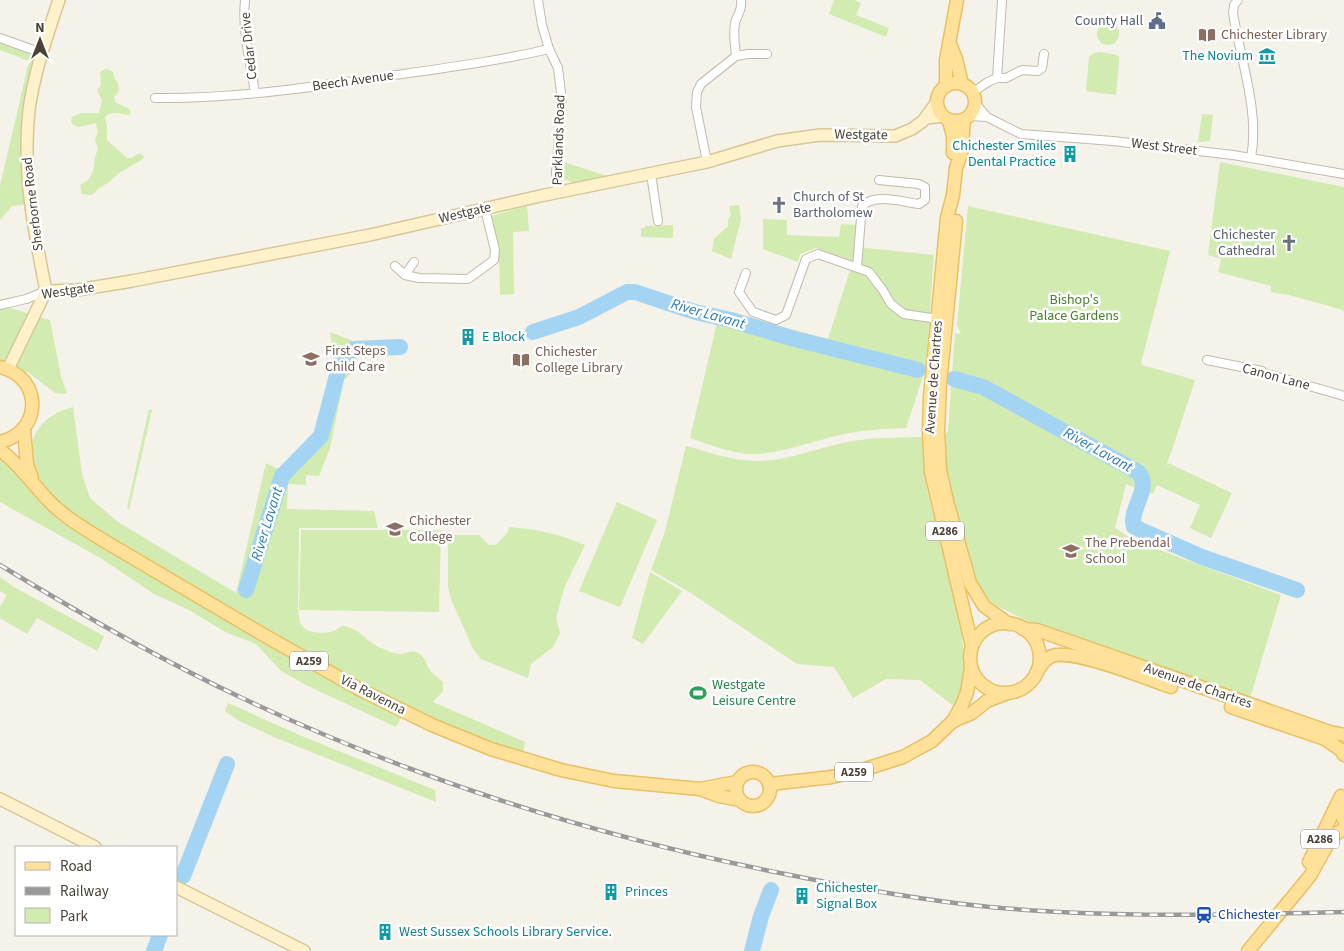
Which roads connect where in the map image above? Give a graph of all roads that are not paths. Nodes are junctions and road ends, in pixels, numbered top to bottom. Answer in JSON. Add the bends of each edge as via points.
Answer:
{"nodes":[{"id":1,"x":59,"y":0,"type":"edge"},
{"id":2,"x":245,"y":0,"type":"edge"},
{"id":3,"x":538,"y":0,"type":"edge"},
{"id":4,"x":741,"y":0,"type":"edge"},
{"id":5,"x":957,"y":0,"type":"edge"},
{"id":6,"x":1002,"y":0,"type":"edge"},
{"id":7,"x":1238,"y":0,"type":"edge"},
{"id":8,"x":0,"y":38,"type":"edge"},
{"id":9,"x":950,"y":44,"type":"junction"},
{"id":10,"x":549,"y":49,"type":"junction"},
{"id":11,"x":42,"y":53,"type":"junction"},
{"id":12,"x":768,"y":54,"type":"dead end"},
{"id":13,"x":1044,"y":54,"type":"dead end"},
{"id":14,"x":736,"y":56,"type":"junction"},
{"id":15,"x":998,"y":78,"type":"junction"},
{"id":16,"x":962,"y":84,"type":"junction"},
{"id":17,"x":946,"y":86,"type":"junction"},
{"id":18,"x":255,"y":92,"type":"junction"},
{"id":19,"x":155,"y":98,"type":"dead end"},
{"id":20,"x":974,"y":98,"type":"junction"},
{"id":21,"x":936,"y":104,"type":"junction"},
{"id":22,"x":987,"y":117,"type":"junction"},
{"id":23,"x":926,"y":118,"type":"junction"},
{"id":24,"x":946,"y":118,"type":"junction"},
{"id":25,"x":967,"y":119,"type":"junction"},
{"id":26,"x":1251,"y":157,"type":"junction"},
{"id":27,"x":708,"y":162,"type":"junction"},
{"id":28,"x":956,"y":168,"type":"junction"},
{"id":29,"x":651,"y":174,"type":"junction"},
{"id":30,"x":1344,"y":174,"type":"edge"},
{"id":31,"x":879,"y":180,"type":"dead end"},
{"id":32,"x":558,"y":192,"type":"junction"},
{"id":33,"x":953,"y":195,"type":"junction"},
{"id":34,"x":485,"y":209,"type":"junction"},
{"id":35,"x":658,"y":221,"type":"dead end"},
{"id":36,"x":414,"y":262,"type":"dead end"},
{"id":37,"x":395,"y":266,"type":"dead end"},
{"id":38,"x":857,"y":267,"type":"junction"},
{"id":39,"x":746,"y":272,"type":"dead end"},
{"id":40,"x":405,"y":274,"type":"junction"},
{"id":41,"x":46,"y":291,"type":"junction"},
{"id":42,"x":0,"y":305,"type":"edge"},
{"id":43,"x":938,"y":320,"type":"junction"},
{"id":44,"x":1207,"y":360,"type":"dead end"},
{"id":45,"x":4,"y":368,"type":"edge"},
{"id":46,"x":1344,"y":396,"type":"edge"},
{"id":47,"x":24,"y":429,"type":"junction"},
{"id":48,"x":0,"y":442,"type":"edge"},
{"id":49,"x":0,"y":450,"type":"edge"},
{"id":50,"x":34,"y":482,"type":"junction"},
{"id":51,"x":1009,"y":624,"type":"junction"},
{"id":52,"x":1023,"y":629,"type":"junction"},
{"id":53,"x":972,"y":646,"type":"junction"},
{"id":54,"x":971,"y":668,"type":"junction"},
{"id":55,"x":1036,"y":673,"type":"junction"},
{"id":56,"x":1008,"y":693,"type":"junction"},
{"id":57,"x":953,"y":722,"type":"junction"},
{"id":58,"x":1344,"y":735,"type":"edge"},
{"id":59,"x":1344,"y":755,"type":"edge"},
{"id":60,"x":737,"y":782,"type":"junction"},
{"id":61,"x":770,"y":784,"type":"junction"},
{"id":62,"x":700,"y":789,"type":"junction"},
{"id":63,"x":1343,"y":792,"type":"edge"},
{"id":64,"x":0,"y":799,"type":"edge"},
{"id":65,"x":740,"y":800,"type":"junction"},
{"id":66,"x":1344,"y":820,"type":"edge"},
{"id":67,"x":1344,"y":829,"type":"edge"},
{"id":68,"x":93,"y":846,"type":"edge"},
{"id":69,"x":1303,"y":883,"type":"junction"},
{"id":70,"x":178,"y":889,"type":"edge"},
{"id":71,"x":304,"y":951,"type":"edge"},
{"id":72,"x":1248,"y":951,"type":"edge"}],
"edges":[{"from":1,"to":11,"type":"street","name":"Sherborne Road"},
{"from":2,"to":18,"type":"street","name":"Cedar Drive","via":[[246,34]]},
{"from":3,"to":10,"type":"street","name":"Parklands Road"},
{"from":4,"to":14,"type":"street","via":[[735,22]]},
{"from":5,"to":9,"type":"main road"},
{"from":6,"to":15,"type":"street"},
{"from":7,"to":26,"type":"street","via":[[1233,13],[1251,108]]},
{"from":8,"to":11,"type":"street"},
{"from":9,"to":16,"type":"main road"},
{"from":9,"to":17,"type":"main road"},
{"from":10,"to":18,"type":"street","name":"Beech Avenue","via":[[422,71]]},
{"from":10,"to":32,"type":"street","name":"Parklands Road","via":[[558,68],[562,101],[556,172]]},
{"from":11,"to":41,"type":"street","name":"Sherborne Road","via":[[29,109],[27,176]]},
{"from":12,"to":14,"type":"street"},
{"from":13,"to":15,"type":"street","via":[[1042,68],[1038,71],[1022,70],[1006,78]]},
{"from":14,"to":27,"type":"street","via":[[706,78],[697,92],[696,107]]},
{"from":15,"to":20,"type":"street"},
{"from":16,"to":17,"type":"main road"},
{"from":16,"to":20,"type":"main road"},
{"from":17,"to":21,"type":"main road","via":[[939,93]]},
{"from":18,"to":19,"type":"street","name":"Beech Avenue"},
{"from":20,"to":22,"type":"street","name":"West Street"},
{"from":20,"to":25,"type":"main road"},
{"from":21,"to":23,"type":"street","name":"Westgate"},
{"from":21,"to":24,"type":"main road"},
{"from":22,"to":25,"type":"street","name":"West Street"},
{"from":22,"to":26,"type":"street","name":"West Street","via":[[1021,134]]},
{"from":23,"to":24,"type":"street","name":"Westgate"},
{"from":23,"to":27,"type":"street","name":"Westgate","via":[[912,130],[895,136],[837,134],[777,141]]},
{"from":24,"to":25,"type":"main road"},
{"from":24,"to":28,"type":"main road","name":"Avenue de Chartres","number":"A286","via":[[953,136]]},
{"from":25,"to":28,"type":"main road","name":"Avenue de Chartres","number":"A286"},
{"from":26,"to":30,"type":"street","name":"West Street"},
{"from":27,"to":29,"type":"street","name":"Westgate"},
{"from":28,"to":33,"type":"main road","name":"Avenue de Chartres","number":"A286"},
{"from":29,"to":32,"type":"street","name":"Westgate"},
{"from":29,"to":35,"type":"street"},
{"from":31,"to":38,"type":"street","via":[[926,187],[925,200],[919,204],[875,198],[867,201],[862,206]]},
{"from":32,"to":34,"type":"street","name":"Westgate"},
{"from":33,"to":43,"type":"main road","name":"Avenue de Chartres","number":"A286"},
{"from":33,"to":51,"type":"main road","name":"Avenue de Chartres","number":"A286","via":[[956,219],[938,415],[940,470],[970,583],[984,606]]},
{"from":34,"to":40,"type":"street","via":[[495,250],[494,260],[468,279],[419,278]]},
{"from":34,"to":41,"type":"street","name":"Westgate","via":[[132,281],[77,290]]},
{"from":36,"to":40,"type":"street"},
{"from":37,"to":40,"type":"street"},
{"from":38,"to":39,"type":"street","via":[[818,254],[806,259],[786,315],[776,320],[754,312],[740,292]]},
{"from":38,"to":43,"type":"street","via":[[869,272],[891,304],[904,314]]},
{"from":41,"to":42,"type":"street","name":"Westgate"},
{"from":41,"to":45,"type":"street"},
{"from":43,"to":53,"type":"main road","name":"Avenue de Chartres","number":"A286","via":[[929,414],[931,472]]},
{"from":44,"to":46,"type":"street","name":"Canon Lane","via":[[1262,371]]},
{"from":45,"to":47,"type":"main road","via":[[21,378],[30,391],[32,411]]},
{"from":47,"to":48,"type":"main road","via":[[14,438]]},
{"from":47,"to":50,"type":"main road","name":"Via Ravenna","number":"A259","via":[[27,465]]},
{"from":49,"to":50,"type":"main road","name":"Via Ravenna","number":"A259"},
{"from":50,"to":62,"type":"main road","name":"Via Ravenna","number":"A259","via":[[48,501],[67,518],[94,535],[361,690],[432,724],[491,749],[561,770],[614,781]]},
{"from":51,"to":52,"type":"main road"},
{"from":51,"to":53,"type":"main road","via":[[983,631]]},
{"from":52,"to":55,"type":"main road","via":[[1031,636],[1039,654]]},
{"from":52,"to":58,"type":"main road","name":"Avenue de Chartres","via":[[1037,630]]},
{"from":53,"to":54,"type":"main road"},
{"from":54,"to":56,"type":"main road","via":[[985,687]]},
{"from":54,"to":57,"type":"main road","number":"A259","via":[[962,705]]},
{"from":55,"to":56,"type":"main road","via":[[1031,682]]},
{"from":55,"to":59,"type":"main road","name":"Avenue de Chartres","via":[[1053,655],[1090,660],[1325,739]]},
{"from":56,"to":57,"type":"main road","number":"A259","via":[[987,701]]},
{"from":57,"to":61,"type":"main road","number":"A259","via":[[932,741],[903,757],[832,777]]},
{"from":60,"to":61,"type":"main road","via":[[744,774],[755,772]]},
{"from":60,"to":62,"type":"main road","name":"Via Ravenna"},
{"from":60,"to":65,"type":"main road","via":[[736,792]]},
{"from":61,"to":65,"type":"main road","via":[[767,799],[759,805],[749,806]]},
{"from":62,"to":65,"type":"main road","name":"Via Ravenna"},
{"from":63,"to":66,"type":"main road","number":"A286","via":[[1339,809]]},
{"from":63,"to":69,"type":"main road","number":"A286","via":[[1305,870]]},
{"from":64,"to":68,"type":"street"},
{"from":67,"to":69,"type":"main road","number":"A286","via":[[1332,836]]},
{"from":69,"to":72,"type":"main road","number":"A286"},
{"from":70,"to":71,"type":"street"}]}
